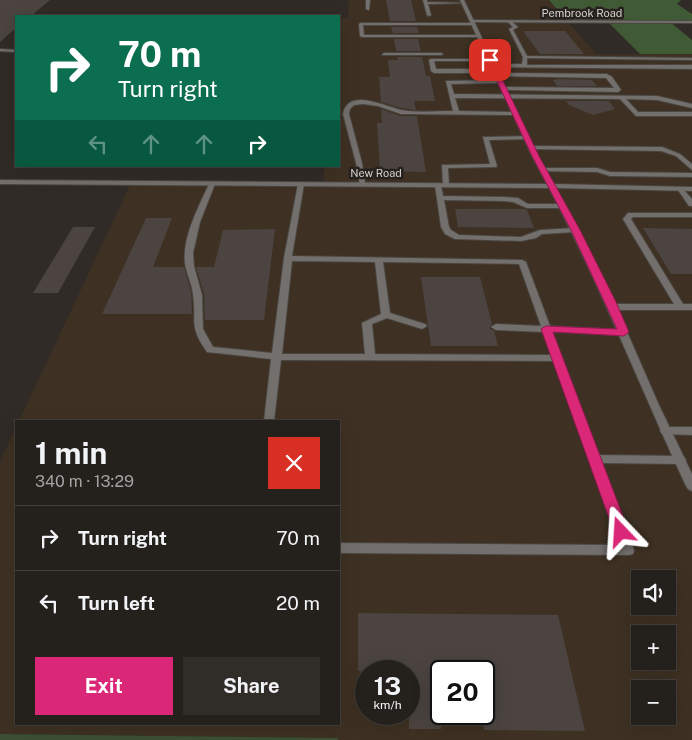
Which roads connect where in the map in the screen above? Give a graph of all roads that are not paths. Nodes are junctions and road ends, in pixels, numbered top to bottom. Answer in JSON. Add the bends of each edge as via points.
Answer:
{"nodes":[{"id":1,"x":368,"y":0,"type":"edge"},
{"id":2,"x":425,"y":2,"type":"edge"},
{"id":3,"x":462,"y":2,"type":"edge"},
{"id":4,"x":368,"y":9,"type":"dead end"},
{"id":5,"x":429,"y":15,"type":"dead end"},
{"id":6,"x":510,"y":22,"type":"junction"},
{"id":7,"x":692,"y":22,"type":"edge"},
{"id":8,"x":472,"y":23,"type":"junction"},
{"id":9,"x":438,"y":24,"type":"junction"},
{"id":10,"x":362,"y":34,"type":"junction"},
{"id":11,"x":411,"y":34,"type":"dead end"},
{"id":12,"x":417,"y":34,"type":"dead end"},
{"id":13,"x":434,"y":36,"type":"junction"},
{"id":14,"x":442,"y":36,"type":"junction"},
{"id":15,"x":479,"y":36,"type":"junction"},
{"id":16,"x":0,"y":50,"type":"edge"},
{"id":17,"x":15,"y":50,"type":"edge"},
{"id":18,"x":384,"y":54,"type":"dead end"},
{"id":19,"x":487,"y":54,"type":"junction"},
{"id":20,"x":525,"y":58,"type":"junction"},
{"id":21,"x":692,"y":59,"type":"edge"},
{"id":22,"x":524,"y":66,"type":"junction"},
{"id":23,"x":692,"y":67,"type":"edge"},
{"id":24,"x":494,"y":68,"type":"junction"},
{"id":25,"x":500,"y":82,"type":"junction"},
{"id":26,"x":503,"y":88,"type":"junction"},
{"id":27,"x":452,"y":96,"type":"junction"},
{"id":28,"x":507,"y":96,"type":"junction"},
{"id":29,"x":622,"y":98,"type":"junction"},
{"id":30,"x":692,"y":106,"type":"edge"},
{"id":31,"x":456,"y":112,"type":"junction"},
{"id":32,"x":515,"y":113,"type":"junction"},
{"id":33,"x":692,"y":114,"type":"edge"},
{"id":34,"x":527,"y":138,"type":"junction"},
{"id":35,"x":531,"y":148,"type":"junction"},
{"id":36,"x":692,"y":168,"type":"edge"},
{"id":37,"x":542,"y":170,"type":"junction"},
{"id":38,"x":692,"y":175,"type":"edge"},
{"id":39,"x":0,"y":182,"type":"edge"},
{"id":40,"x":212,"y":184,"type":"junction"},
{"id":41,"x":301,"y":184,"type":"junction"},
{"id":42,"x":362,"y":184,"type":"junction"},
{"id":43,"x":442,"y":185,"type":"junction"},
{"id":44,"x":552,"y":186,"type":"junction"},
{"id":45,"x":680,"y":189,"type":"junction"},
{"id":46,"x":692,"y":189,"type":"edge"},
{"id":47,"x":440,"y":198,"type":"junction"},
{"id":48,"x":692,"y":204,"type":"edge"},
{"id":49,"x":562,"y":206,"type":"junction"},
{"id":50,"x":692,"y":215,"type":"edge"},
{"id":51,"x":575,"y":230,"type":"junction"},
{"id":52,"x":288,"y":258,"type":"junction"},
{"id":53,"x":379,"y":260,"type":"junction"},
{"id":54,"x":613,"y":307,"type":"junction"},
{"id":55,"x":680,"y":307,"type":"junction"},
{"id":56,"x":692,"y":307,"type":"edge"},
{"id":57,"x":386,"y":315,"type":"junction"},
{"id":58,"x":422,"y":326,"type":"dead end"},
{"id":59,"x":496,"y":327,"type":"dead end"},
{"id":60,"x":546,"y":329,"type":"junction"},
{"id":61,"x":624,"y":332,"type":"junction"},
{"id":62,"x":277,"y":357,"type":"junction"},
{"id":63,"x":370,"y":357,"type":"junction"},
{"id":64,"x":557,"y":358,"type":"junction"},
{"id":65,"x":269,"y":420,"type":"edge"},
{"id":66,"x":666,"y":431,"type":"junction"},
{"id":67,"x":692,"y":431,"type":"edge"},
{"id":68,"x":594,"y":459,"type":"junction"},
{"id":69,"x":680,"y":460,"type":"junction"},
{"id":70,"x":689,"y":472,"type":"edge"},
{"id":71,"x":692,"y":486,"type":"edge"},
{"id":72,"x":340,"y":548,"type":"edge"}],
"edges":[{"from":1,"to":4,"type":"street"},
{"from":2,"to":3,"type":"street"},
{"from":2,"to":5,"type":"street"},
{"from":3,"to":8,"type":"street"},
{"from":6,"to":7,"type":"street","name":"Pembrook Road"},
{"from":6,"to":8,"type":"street","name":"Pembrook Road"},
{"from":6,"to":20,"type":"street","via":[[516,27],[511,29]]},
{"from":8,"to":9,"type":"street","name":"Pembrook Road"},
{"from":8,"to":15,"type":"street"},
{"from":9,"to":10,"type":"street","name":"Pembrook Road","via":[[361,24]]},
{"from":9,"to":14,"type":"street"},
{"from":10,"to":11,"type":"street"},
{"from":10,"to":13,"type":"street"},
{"from":12,"to":13,"type":"street"},
{"from":13,"to":14,"type":"street"},
{"from":14,"to":15,"type":"street"},
{"from":15,"to":19,"type":"street"},
{"from":16,"to":17,"type":"street"},
{"from":18,"to":19,"type":"street"},
{"from":19,"to":24,"type":"street"},
{"from":20,"to":21,"type":"street"},
{"from":20,"to":22,"type":"street"},
{"from":22,"to":23,"type":"street"},
{"from":22,"to":24,"type":"street"},
{"from":24,"to":24,"type":"street","via":[[431,60],[434,70]]},
{"from":24,"to":25,"type":"street"},
{"from":24,"to":26,"type":"street","via":[[607,76],[618,90]]},
{"from":25,"to":26,"type":"street"},
{"from":25,"to":27,"type":"street","via":[[448,82]]},
{"from":26,"to":28,"type":"street"},
{"from":27,"to":28,"type":"street"},
{"from":27,"to":31,"type":"street"},
{"from":28,"to":29,"type":"street"},
{"from":28,"to":32,"type":"street"},
{"from":29,"to":30,"type":"street","via":[[657,98]]},
{"from":29,"to":33,"type":"street","via":[[636,114]]},
{"from":31,"to":32,"type":"street"},
{"from":31,"to":42,"type":"street","via":[[401,112],[379,104],[352,104],[346,114],[360,163]]},
{"from":32,"to":34,"type":"street"},
{"from":34,"to":35,"type":"street"},
{"from":34,"to":43,"type":"street","via":[[485,138],[494,166],[444,166]]},
{"from":35,"to":36,"type":"street","via":[[662,149],[678,155]]},
{"from":35,"to":37,"type":"street"},
{"from":37,"to":38,"type":"street"},
{"from":37,"to":44,"type":"street"},
{"from":39,"to":40,"type":"street","name":"New Road"},
{"from":40,"to":41,"type":"street","name":"New Road"},
{"from":40,"to":62,"type":"street","via":[[196,221],[189,260],[192,278],[198,288],[200,337],[210,350]]},
{"from":41,"to":42,"type":"street","name":"New Road"},
{"from":41,"to":52,"type":"street"},
{"from":42,"to":43,"type":"street","name":"New Road"},
{"from":43,"to":44,"type":"street","name":"New Road"},
{"from":43,"to":47,"type":"street"},
{"from":44,"to":45,"type":"street","name":"New Road"},
{"from":44,"to":49,"type":"street"},
{"from":45,"to":46,"type":"street","name":"New Road"},
{"from":45,"to":48,"type":"street"},
{"from":47,"to":49,"type":"street","via":[[504,199],[527,206]]},
{"from":47,"to":51,"type":"street","via":[[445,227],[458,237],[522,239],[540,232]]},
{"from":49,"to":51,"type":"street"},
{"from":50,"to":55,"type":"street","via":[[631,215],[627,219]]},
{"from":51,"to":54,"type":"street"},
{"from":52,"to":53,"type":"street"},
{"from":52,"to":62,"type":"street"},
{"from":53,"to":57,"type":"street"},
{"from":53,"to":60,"type":"street","via":[[522,262]]},
{"from":54,"to":55,"type":"street"},
{"from":54,"to":61,"type":"street"},
{"from":55,"to":56,"type":"street"},
{"from":57,"to":58,"type":"street"},
{"from":57,"to":63,"type":"street","via":[[367,323]]},
{"from":59,"to":60,"type":"street"},
{"from":60,"to":61,"type":"street"},
{"from":60,"to":64,"type":"street"},
{"from":61,"to":66,"type":"street"},
{"from":62,"to":63,"type":"street"},
{"from":62,"to":65,"type":"street"},
{"from":63,"to":64,"type":"street"},
{"from":64,"to":68,"type":"street"},
{"from":66,"to":67,"type":"street"},
{"from":66,"to":69,"type":"street"},
{"from":68,"to":69,"type":"street"},
{"from":68,"to":72,"type":"street","via":[[628,550]]},
{"from":69,"to":70,"type":"street"},
{"from":70,"to":71,"type":"street"}]}
